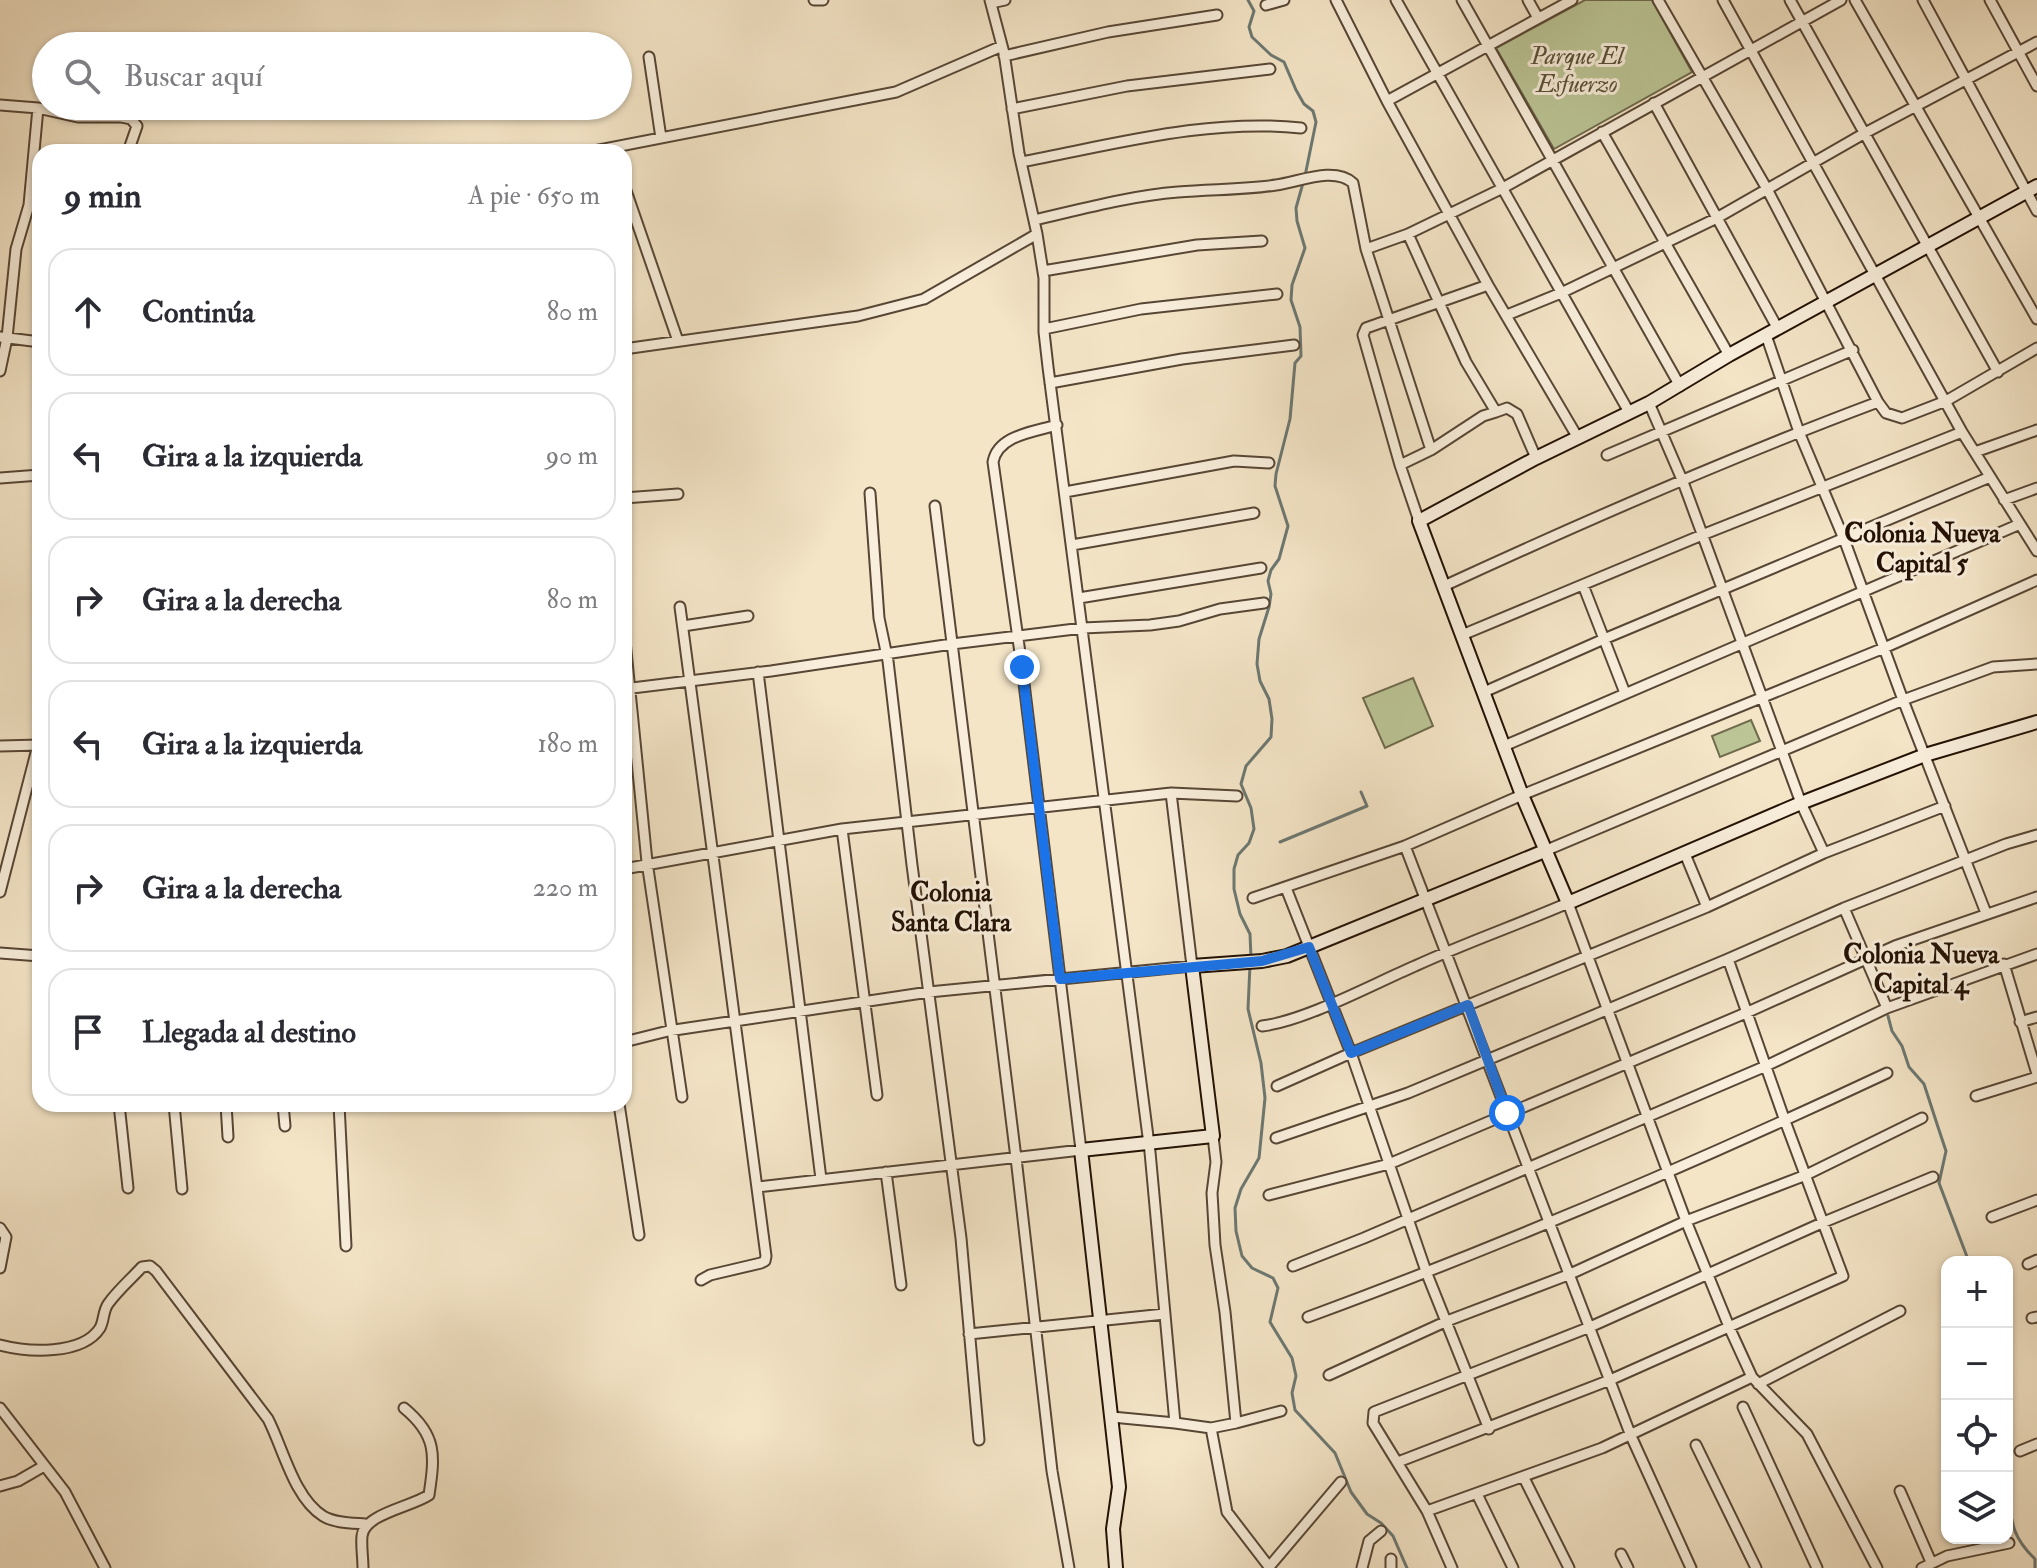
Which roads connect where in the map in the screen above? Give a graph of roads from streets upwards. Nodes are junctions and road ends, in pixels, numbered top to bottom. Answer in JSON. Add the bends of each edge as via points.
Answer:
{"nodes":[{"id":1,"x":814,"y":0,"type":"edge"},
{"id":2,"x":823,"y":0,"type":"edge"},
{"id":3,"x":1005,"y":0,"type":"edge"},
{"id":4,"x":1284,"y":0,"type":"edge"},
{"id":5,"x":1336,"y":0,"type":"edge"},
{"id":6,"x":1396,"y":0,"type":"edge"},
{"id":7,"x":1462,"y":0,"type":"edge"},
{"id":8,"x":1528,"y":0,"type":"edge"},
{"id":9,"x":1572,"y":0,"type":"edge"},
{"id":10,"x":1658,"y":0,"type":"edge"},
{"id":11,"x":1723,"y":0,"type":"edge"},
{"id":12,"x":1790,"y":0,"type":"edge"},
{"id":13,"x":1841,"y":0,"type":"edge"},
{"id":14,"x":1855,"y":0,"type":"edge"},
{"id":15,"x":1923,"y":0,"type":"edge"},
{"id":16,"x":1990,"y":0,"type":"edge"},
{"id":17,"x":990,"y":2,"type":"edge"},
{"id":18,"x":1266,"y":5,"type":"dead end"},
{"id":19,"x":1217,"y":15,"type":"dead end"},
{"id":20,"x":1538,"y":18,"type":"junction"},
{"id":21,"x":1802,"y":22,"type":"junction"},
{"id":22,"x":2037,"y":42,"type":"edge"},
{"id":23,"x":1487,"y":46,"type":"junction"},
{"id":24,"x":1750,"y":50,"type":"junction"},
{"id":25,"x":1003,"y":51,"type":"junction"},
{"id":26,"x":2018,"y":51,"type":"junction"},
{"id":27,"x":649,"y":57,"type":"dead end"},
{"id":28,"x":1270,"y":69,"type":"dead end"},
{"id":29,"x":1437,"y":73,"type":"junction"},
{"id":30,"x":1700,"y":76,"type":"junction"},
{"id":31,"x":1967,"y":79,"type":"junction"},
{"id":32,"x":2037,"y":86,"type":"edge"},
{"id":33,"x":1387,"y":101,"type":"junction"},
{"id":34,"x":1654,"y":103,"type":"junction"},
{"id":35,"x":0,"y":105,"type":"edge"},
{"id":36,"x":1917,"y":105,"type":"junction"},
{"id":37,"x":32,"y":108,"type":"edge"},
{"id":38,"x":1012,"y":109,"type":"junction"},
{"id":39,"x":38,"y":120,"type":"edge"},
{"id":40,"x":132,"y":120,"type":"edge"},
{"id":41,"x":1301,"y":128,"type":"dead end"},
{"id":42,"x":1602,"y":132,"type":"junction"},
{"id":43,"x":1865,"y":133,"type":"junction"},
{"id":44,"x":661,"y":138,"type":"junction"},
{"id":45,"x":37,"y":144,"type":"edge"},
{"id":46,"x":131,"y":144,"type":"edge"},
{"id":47,"x":632,"y":145,"type":"edge"},
{"id":48,"x":1552,"y":160,"type":"junction"},
{"id":49,"x":1021,"y":162,"type":"junction"},
{"id":50,"x":1813,"y":163,"type":"junction"},
{"id":51,"x":1501,"y":189,"type":"junction"},
{"id":52,"x":1767,"y":189,"type":"junction"},
{"id":53,"x":2032,"y":189,"type":"edge"},
{"id":54,"x":32,"y":190,"type":"edge"},
{"id":55,"x":632,"y":208,"type":"edge"},
{"id":56,"x":2037,"y":211,"type":"edge"},
{"id":57,"x":1448,"y":214,"type":"junction"},
{"id":58,"x":1978,"y":217,"type":"junction"},
{"id":59,"x":1715,"y":219,"type":"junction"},
{"id":60,"x":1034,"y":220,"type":"junction"},
{"id":61,"x":1037,"y":234,"type":"junction"},
{"id":62,"x":1408,"y":234,"type":"junction"},
{"id":63,"x":1262,"y":241,"type":"dead end"},
{"id":64,"x":1663,"y":242,"type":"junction"},
{"id":65,"x":1928,"y":248,"type":"junction"},
{"id":66,"x":1366,"y":249,"type":"junction"},
{"id":67,"x":1614,"y":266,"type":"junction"},
{"id":68,"x":1043,"y":271,"type":"junction"},
{"id":69,"x":1875,"y":276,"type":"junction"},
{"id":70,"x":1488,"y":285,"type":"junction"},
{"id":71,"x":1561,"y":293,"type":"junction"},
{"id":72,"x":1277,"y":294,"type":"dead end"},
{"id":73,"x":1439,"y":302,"type":"junction"},
{"id":74,"x":1828,"y":302,"type":"junction"},
{"id":75,"x":1507,"y":315,"type":"junction"},
{"id":76,"x":2037,"y":319,"type":"edge"},
{"id":77,"x":1389,"y":320,"type":"junction"},
{"id":78,"x":1044,"y":329,"type":"junction"},
{"id":79,"x":1772,"y":332,"type":"junction"},
{"id":80,"x":4,"y":337,"type":"edge"},
{"id":81,"x":32,"y":341,"type":"edge"},
{"id":82,"x":678,"y":341,"type":"junction"},
{"id":83,"x":1294,"y":345,"type":"dead end"},
{"id":84,"x":632,"y":348,"type":"edge"},
{"id":85,"x":2037,"y":348,"type":"edge"},
{"id":86,"x":1853,"y":350,"type":"junction"},
{"id":87,"x":1729,"y":355,"type":"junction"},
{"id":88,"x":0,"y":371,"type":"edge"},
{"id":89,"x":1998,"y":372,"type":"junction"},
{"id":90,"x":1781,"y":381,"type":"junction"},
{"id":91,"x":1050,"y":383,"type":"junction"},
{"id":92,"x":1680,"y":386,"type":"junction"},
{"id":93,"x":1946,"y":401,"type":"junction"},
{"id":94,"x":1878,"y":402,"type":"junction"},
{"id":95,"x":1649,"y":403,"type":"junction"},
{"id":96,"x":1496,"y":412,"type":"junction"},
{"id":97,"x":1629,"y":412,"type":"junction"},
{"id":98,"x":1057,"y":425,"type":"junction"},
{"id":99,"x":2037,"y":430,"type":"edge"},
{"id":100,"x":1661,"y":432,"type":"junction"},
{"id":101,"x":1799,"y":432,"type":"junction"},
{"id":102,"x":1962,"y":432,"type":"junction"},
{"id":103,"x":1578,"y":438,"type":"junction"},
{"id":104,"x":1431,"y":450,"type":"junction"},
{"id":105,"x":1975,"y":452,"type":"junction"},
{"id":106,"x":1607,"y":455,"type":"dead end"},
{"id":107,"x":1536,"y":458,"type":"junction"},
{"id":108,"x":1269,"y":463,"type":"dead end"},
{"id":109,"x":1400,"y":465,"type":"junction"},
{"id":110,"x":32,"y":476,"type":"edge"},
{"id":111,"x":1990,"y":477,"type":"junction"},
{"id":112,"x":0,"y":478,"type":"edge"},
{"id":113,"x":1683,"y":482,"type":"junction"},
{"id":114,"x":1822,"y":487,"type":"junction"},
{"id":115,"x":2037,"y":488,"type":"edge"},
{"id":116,"x":1065,"y":492,"type":"junction"},
{"id":117,"x":870,"y":493,"type":"dead end"},
{"id":118,"x":678,"y":494,"type":"dead end"},
{"id":119,"x":632,"y":497,"type":"edge"},
{"id":120,"x":2004,"y":500,"type":"junction"},
{"id":121,"x":935,"y":506,"type":"dead end"},
{"id":122,"x":1254,"y":513,"type":"dead end"},
{"id":123,"x":1419,"y":521,"type":"junction"},
{"id":124,"x":2020,"y":524,"type":"junction"},
{"id":125,"x":1702,"y":535,"type":"junction"},
{"id":126,"x":1844,"y":539,"type":"junction"},
{"id":127,"x":1072,"y":545,"type":"junction"},
{"id":128,"x":2036,"y":546,"type":"edge"},
{"id":129,"x":1261,"y":568,"type":"dead end"},
{"id":130,"x":2037,"y":580,"type":"edge"},
{"id":131,"x":1583,"y":585,"type":"junction"},
{"id":132,"x":1444,"y":586,"type":"junction"},
{"id":133,"x":1721,"y":589,"type":"junction"},
{"id":134,"x":1863,"y":593,"type":"junction"},
{"id":135,"x":1079,"y":598,"type":"junction"},
{"id":136,"x":1264,"y":603,"type":"dead end"},
{"id":137,"x":680,"y":607,"type":"dead end"},
{"id":138,"x":748,"y":616,"type":"dead end"},
{"id":139,"x":683,"y":626,"type":"junction"},
{"id":140,"x":1083,"y":628,"type":"junction"},
{"id":141,"x":1462,"y":635,"type":"junction"},
{"id":142,"x":1018,"y":636,"type":"junction"},
{"id":143,"x":1604,"y":639,"type":"junction"},
{"id":144,"x":1742,"y":643,"type":"junction"},
{"id":145,"x":952,"y":644,"type":"junction"},
{"id":146,"x":1884,"y":648,"type":"junction"},
{"id":147,"x":887,"y":655,"type":"junction"},
{"id":148,"x":2037,"y":664,"type":"edge"},
{"id":149,"x":758,"y":672,"type":"junction"},
{"id":150,"x":690,"y":680,"type":"junction"},
{"id":151,"x":632,"y":688,"type":"edge"},
{"id":152,"x":1484,"y":692,"type":"junction"},
{"id":153,"x":1625,"y":693,"type":"junction"},
{"id":154,"x":1762,"y":697,"type":"junction"},
{"id":155,"x":1903,"y":700,"type":"junction"},
{"id":156,"x":2037,"y":722,"type":"edge"},
{"id":157,"x":632,"y":724,"type":"edge"},
{"id":158,"x":32,"y":745,"type":"edge"},
{"id":159,"x":0,"y":746,"type":"edge"},
{"id":160,"x":1504,"y":746,"type":"junction"},
{"id":161,"x":1783,"y":749,"type":"junction"},
{"id":162,"x":1925,"y":755,"type":"junction"},
{"id":163,"x":32,"y":771,"type":"edge"},
{"id":164,"x":1171,"y":793,"type":"junction"},
{"id":165,"x":1522,"y":795,"type":"junction"},
{"id":166,"x":1237,"y":796,"type":"dead end"},
{"id":167,"x":1105,"y":801,"type":"junction"},
{"id":168,"x":1801,"y":803,"type":"junction"},
{"id":169,"x":1945,"y":806,"type":"junction"},
{"id":170,"x":1039,"y":808,"type":"junction"},
{"id":171,"x":973,"y":815,"type":"junction"},
{"id":172,"x":907,"y":823,"type":"junction"},
{"id":173,"x":842,"y":829,"type":"junction"},
{"id":174,"x":2037,"y":835,"type":"edge"},
{"id":175,"x":779,"y":840,"type":"junction"},
{"id":176,"x":1405,"y":846,"type":"junction"},
{"id":177,"x":1547,"y":850,"type":"junction"},
{"id":178,"x":713,"y":851,"type":"junction"},
{"id":179,"x":1824,"y":853,"type":"junction"},
{"id":180,"x":1685,"y":854,"type":"junction"},
{"id":181,"x":1967,"y":860,"type":"junction"},
{"id":182,"x":648,"y":864,"type":"junction"},
{"id":183,"x":632,"y":867,"type":"edge"},
{"id":184,"x":1286,"y":888,"type":"junction"},
{"id":185,"x":0,"y":892,"type":"edge"},
{"id":186,"x":2037,"y":897,"type":"edge"},
{"id":187,"x":1253,"y":898,"type":"dead end"},
{"id":188,"x":1426,"y":898,"type":"junction"},
{"id":189,"x":1568,"y":903,"type":"junction"},
{"id":190,"x":1707,"y":907,"type":"junction"},
{"id":191,"x":1844,"y":908,"type":"junction"},
{"id":192,"x":1986,"y":913,"type":"junction"},
{"id":193,"x":1309,"y":947,"type":"junction"},
{"id":194,"x":1447,"y":952,"type":"junction"},
{"id":195,"x":0,"y":953,"type":"edge"},
{"id":196,"x":2037,"y":954,"type":"edge"},
{"id":197,"x":32,"y":955,"type":"edge"},
{"id":198,"x":1588,"y":957,"type":"junction"},
{"id":199,"x":1866,"y":958,"type":"junction"},
{"id":200,"x":1728,"y":959,"type":"junction"},
{"id":201,"x":2004,"y":964,"type":"junction"},
{"id":202,"x":1192,"y":966,"type":"junction"},
{"id":203,"x":1127,"y":973,"type":"junction"},
{"id":204,"x":1060,"y":979,"type":"junction"},
{"id":205,"x":994,"y":985,"type":"junction"},
{"id":206,"x":929,"y":992,"type":"junction"},
{"id":207,"x":864,"y":1001,"type":"junction"},
{"id":208,"x":1330,"y":1003,"type":"junction"},
{"id":209,"x":1468,"y":1005,"type":"junction"},
{"id":210,"x":1887,"y":1008,"type":"junction"},
{"id":211,"x":1609,"y":1009,"type":"junction"},
{"id":212,"x":800,"y":1011,"type":"junction"},
{"id":213,"x":1748,"y":1012,"type":"junction"},
{"id":214,"x":2037,"y":1017,"type":"edge"},
{"id":215,"x":735,"y":1021,"type":"junction"},
{"id":216,"x":2020,"y":1022,"type":"junction"},
{"id":217,"x":1262,"y":1026,"type":"dead end"},
{"id":218,"x":672,"y":1030,"type":"junction"},
{"id":219,"x":632,"y":1040,"type":"edge"},
{"id":220,"x":1351,"y":1053,"type":"junction"},
{"id":221,"x":1487,"y":1058,"type":"junction"},
{"id":222,"x":1628,"y":1061,"type":"junction"},
{"id":223,"x":1766,"y":1066,"type":"junction"},
{"id":224,"x":1887,"y":1073,"type":"dead end"},
{"id":225,"x":2037,"y":1076,"type":"edge"},
{"id":226,"x":1277,"y":1086,"type":"dead end"},
{"id":227,"x":877,"y":1095,"type":"dead end"},
{"id":228,"x":1976,"y":1096,"type":"dead end"},
{"id":229,"x":682,"y":1097,"type":"dead end"},
{"id":230,"x":1371,"y":1107,"type":"junction"},
{"id":231,"x":120,"y":1112,"type":"edge"},
{"id":232,"x":175,"y":1112,"type":"edge"},
{"id":233,"x":226,"y":1112,"type":"edge"},
{"id":234,"x":284,"y":1112,"type":"edge"},
{"id":235,"x":339,"y":1112,"type":"edge"},
{"id":236,"x":620,"y":1112,"type":"edge"},
{"id":237,"x":1507,"y":1113,"type":"junction"},
{"id":238,"x":1647,"y":1118,"type":"junction"},
{"id":239,"x":1922,"y":1118,"type":"dead end"},
{"id":240,"x":1785,"y":1121,"type":"junction"},
{"id":241,"x":285,"y":1126,"type":"dead end"},
{"id":242,"x":1213,"y":1136,"type":"junction"},
{"id":243,"x":228,"y":1137,"type":"dead end"},
{"id":244,"x":1276,"y":1138,"type":"dead end"},
{"id":245,"x":1148,"y":1143,"type":"junction"},
{"id":246,"x":1081,"y":1150,"type":"junction"},
{"id":247,"x":1016,"y":1158,"type":"junction"},
{"id":248,"x":1389,"y":1164,"type":"junction"},
{"id":249,"x":951,"y":1165,"type":"junction"},
{"id":250,"x":1528,"y":1167,"type":"junction"},
{"id":251,"x":1668,"y":1170,"type":"junction"},
{"id":252,"x":886,"y":1172,"type":"junction"},
{"id":253,"x":1806,"y":1175,"type":"junction"},
{"id":254,"x":1933,"y":1177,"type":"dead end"},
{"id":255,"x":821,"y":1179,"type":"junction"},
{"id":256,"x":757,"y":1187,"type":"junction"},
{"id":257,"x":128,"y":1188,"type":"dead end"},
{"id":258,"x":182,"y":1189,"type":"dead end"},
{"id":259,"x":1269,"y":1195,"type":"dead end"},
{"id":260,"x":2037,"y":1200,"type":"edge"},
{"id":261,"x":1992,"y":1217,"type":"dead end"},
{"id":262,"x":1410,"y":1218,"type":"junction"},
{"id":263,"x":1548,"y":1221,"type":"junction"},
{"id":264,"x":1686,"y":1221,"type":"junction"},
{"id":265,"x":1824,"y":1222,"type":"junction"},
{"id":266,"x":0,"y":1228,"type":"edge"},
{"id":267,"x":639,"y":1235,"type":"dead end"},
{"id":268,"x":346,"y":1246,"type":"dead end"},
{"id":269,"x":1293,"y":1266,"type":"dead end"},
{"id":270,"x":0,"y":1268,"type":"edge"},
{"id":271,"x":1427,"y":1274,"type":"junction"},
{"id":272,"x":1568,"y":1275,"type":"junction"},
{"id":273,"x":1708,"y":1275,"type":"junction"},
{"id":274,"x":701,"y":1280,"type":"dead end"},
{"id":275,"x":901,"y":1285,"type":"dead end"},
{"id":276,"x":1900,"y":1311,"type":"dead end"},
{"id":277,"x":1165,"y":1314,"type":"junction"},
{"id":278,"x":1308,"y":1317,"type":"dead end"},
{"id":279,"x":1100,"y":1320,"type":"junction"},
{"id":280,"x":1447,"y":1321,"type":"junction"},
{"id":281,"x":1034,"y":1327,"type":"junction"},
{"id":282,"x":1590,"y":1327,"type":"junction"},
{"id":283,"x":1730,"y":1329,"type":"junction"},
{"id":284,"x":969,"y":1334,"type":"junction"},
{"id":285,"x":0,"y":1345,"type":"edge"},
{"id":286,"x":1329,"y":1375,"type":"dead end"},
{"id":287,"x":1466,"y":1375,"type":"junction"},
{"id":288,"x":1610,"y":1380,"type":"junction"},
{"id":289,"x":1755,"y":1381,"type":"junction"},
{"id":290,"x":1743,"y":1407,"type":"dead end"},
{"id":291,"x":0,"y":1408,"type":"edge"},
{"id":292,"x":404,"y":1408,"type":"dead end"},
{"id":293,"x":1281,"y":1411,"type":"dead end"},
{"id":294,"x":1112,"y":1417,"type":"junction"},
{"id":295,"x":1175,"y":1423,"type":"junction"},
{"id":296,"x":1236,"y":1423,"type":"junction"},
{"id":297,"x":1211,"y":1428,"type":"junction"},
{"id":298,"x":1489,"y":1429,"type":"junction"},
{"id":299,"x":1631,"y":1436,"type":"junction"},
{"id":300,"x":979,"y":1440,"type":"dead end"},
{"id":301,"x":2037,"y":1444,"type":"edge"},
{"id":302,"x":1696,"y":1445,"type":"dead end"},
{"id":303,"x":2020,"y":1451,"type":"dead end"},
{"id":304,"x":1398,"y":1462,"type":"junction"},
{"id":305,"x":44,"y":1466,"type":"junction"},
{"id":306,"x":1524,"y":1478,"type":"junction"},
{"id":307,"x":1341,"y":1482,"type":"dead end"},
{"id":308,"x":0,"y":1486,"type":"edge"},
{"id":309,"x":1900,"y":1491,"type":"dead end"},
{"id":310,"x":1477,"y":1494,"type":"junction"},
{"id":311,"x":1427,"y":1511,"type":"junction"},
{"id":312,"x":365,"y":1524,"type":"junction"},
{"id":313,"x":1381,"y":1531,"type":"dead end"},
{"id":314,"x":2005,"y":1544,"type":"edge"},
{"id":315,"x":1621,"y":1554,"type":"dead end"},
{"id":316,"x":1931,"y":1562,"type":"junction"},
{"id":317,"x":105,"y":1568,"type":"edge"},
{"id":318,"x":363,"y":1568,"type":"edge"},
{"id":319,"x":1069,"y":1568,"type":"edge"},
{"id":320,"x":1116,"y":1568,"type":"edge"},
{"id":321,"x":1270,"y":1568,"type":"edge"},
{"id":322,"x":1362,"y":1568,"type":"edge"},
{"id":323,"x":1452,"y":1568,"type":"edge"},
{"id":324,"x":1513,"y":1568,"type":"edge"},
{"id":325,"x":1569,"y":1568,"type":"edge"},
{"id":326,"x":1628,"y":1568,"type":"edge"},
{"id":327,"x":1691,"y":1568,"type":"edge"},
{"id":328,"x":1756,"y":1568,"type":"edge"},
{"id":329,"x":1817,"y":1568,"type":"edge"},
{"id":330,"x":1877,"y":1568,"type":"edge"},
{"id":331,"x":1922,"y":1568,"type":"edge"}],
"edges":[{"from":1,"to":2,"type":"street"},
{"from":3,"to":17,"type":"street"},
{"from":4,"to":18,"type":"street"},
{"from":5,"to":33,"type":"street"},
{"from":6,"to":29,"type":"street"},
{"from":7,"to":23,"type":"street"},
{"from":8,"to":20,"type":"street"},
{"from":9,"to":20,"type":"street"},
{"from":10,"to":30,"type":"street"},
{"from":11,"to":24,"type":"street"},
{"from":12,"to":21,"type":"street"},
{"from":13,"to":21,"type":"street"},
{"from":14,"to":36,"type":"street"},
{"from":15,"to":31,"type":"street"},
{"from":16,"to":26,"type":"street"},
{"from":17,"to":25,"type":"street"},
{"from":19,"to":25,"type":"street"},
{"from":20,"to":23,"type":"street"},
{"from":21,"to":24,"type":"street"},
{"from":21,"to":43,"type":"street"},
{"from":22,"to":26,"type":"street"},
{"from":23,"to":29,"type":"street"},
{"from":23,"to":48,"type":"street"},
{"from":24,"to":30,"type":"street"},
{"from":24,"to":50,"type":"street"},
{"from":25,"to":38,"type":"street"},
{"from":25,"to":44,"type":"street","via":[[896,92]]},
{"from":26,"to":31,"type":"street"},
{"from":26,"to":32,"type":"street"},
{"from":27,"to":44,"type":"street"},
{"from":28,"to":38,"type":"street","via":[[1127,86]]},
{"from":29,"to":33,"type":"street"},
{"from":29,"to":51,"type":"street"},
{"from":30,"to":34,"type":"street"},
{"from":30,"to":52,"type":"street"},
{"from":31,"to":36,"type":"street"},
{"from":31,"to":53,"type":"street"},
{"from":33,"to":57,"type":"street"},
{"from":34,"to":42,"type":"street"},
{"from":34,"to":59,"type":"street"},
{"from":35,"to":37,"type":"street"},
{"from":36,"to":43,"type":"street"},
{"from":36,"to":58,"type":"street"},
{"from":38,"to":49,"type":"street"},
{"from":39,"to":45,"type":"street"},
{"from":40,"to":46,"type":"street","via":[[137,126]]},
{"from":41,"to":49,"type":"street","via":[[1215,128]]},
{"from":42,"to":48,"type":"street"},
{"from":42,"to":64,"type":"street"},
{"from":43,"to":50,"type":"street"},
{"from":43,"to":65,"type":"street"},
{"from":44,"to":47,"type":"street"},
{"from":48,"to":51,"type":"street"},
{"from":48,"to":67,"type":"street"},
{"from":49,"to":60,"type":"street"},
{"from":50,"to":52,"type":"street"},
{"from":50,"to":69,"type":"street"},
{"from":51,"to":57,"type":"street"},
{"from":51,"to":71,"type":"street"},
{"from":52,"to":59,"type":"street"},
{"from":52,"to":74,"type":"street"},
{"from":53,"to":56,"type":"street"},
{"from":53,"to":58,"type":"street"},
{"from":54,"to":80,"type":"street","via":[[16,249]]},
{"from":55,"to":82,"type":"street"},
{"from":57,"to":62,"type":"street"},
{"from":57,"to":70,"type":"street"},
{"from":58,"to":65,"type":"street"},
{"from":58,"to":76,"type":"street"},
{"from":59,"to":64,"type":"street"},
{"from":59,"to":79,"type":"street"},
{"from":60,"to":61,"type":"street"},
{"from":60,"to":66,"type":"street","via":[[1176,192],[1275,186],[1333,175],[1353,183]]},
{"from":61,"to":68,"type":"street"},
{"from":61,"to":82,"type":"street","via":[[924,299],[858,316]]},
{"from":62,"to":66,"type":"street"},
{"from":62,"to":73,"type":"street"},
{"from":63,"to":68,"type":"street","via":[[1197,245]]},
{"from":64,"to":67,"type":"street"},
{"from":64,"to":87,"type":"street"},
{"from":65,"to":69,"type":"street"},
{"from":65,"to":89,"type":"street"},
{"from":66,"to":77,"type":"street"},
{"from":67,"to":71,"type":"street"},
{"from":67,"to":92,"type":"street"},
{"from":68,"to":78,"type":"street"},
{"from":69,"to":74,"type":"street"},
{"from":69,"to":93,"type":"street"},
{"from":70,"to":73,"type":"street"},
{"from":70,"to":75,"type":"street"},
{"from":71,"to":75,"type":"street"},
{"from":71,"to":97,"type":"street"},
{"from":72,"to":78,"type":"street","via":[[1141,309]]},
{"from":73,"to":77,"type":"street"},
{"from":73,"to":96,"type":"street"},
{"from":74,"to":79,"type":"street"},
{"from":74,"to":86,"type":"street"},
{"from":75,"to":103,"type":"street"},
{"from":77,"to":104,"type":"street"},
{"from":77,"to":109,"type":"street","via":[[1366,328],[1363,335]]},
{"from":78,"to":91,"type":"street"},
{"from":79,"to":87,"type":"street"},
{"from":79,"to":90,"type":"street"},
{"from":80,"to":81,"type":"street"},
{"from":80,"to":88,"type":"street"},
{"from":82,"to":84,"type":"street"},
{"from":83,"to":91,"type":"street"},
{"from":85,"to":89,"type":"street"},
{"from":86,"to":90,"type":"street"},
{"from":86,"to":94,"type":"street"},
{"from":87,"to":92,"type":"street"},
{"from":89,"to":93,"type":"street"},
{"from":90,"to":100,"type":"street"},
{"from":90,"to":101,"type":"street"},
{"from":91,"to":98,"type":"street"},
{"from":92,"to":95,"type":"street"},
{"from":93,"to":94,"type":"street","via":[[1902,418],[1886,413]]},
{"from":93,"to":102,"type":"street"},
{"from":94,"to":101,"type":"street"},
{"from":95,"to":97,"type":"street"},
{"from":95,"to":100,"type":"street"},
{"from":96,"to":104,"type":"street"},
{"from":96,"to":107,"type":"street","via":[[1507,408],[1517,414]]},
{"from":97,"to":103,"type":"street"},
{"from":98,"to":116,"type":"street"},
{"from":98,"to":142,"type":"street","via":[[1002,443],[994,453]]},
{"from":99,"to":105,"type":"street"},
{"from":100,"to":106,"type":"street"},
{"from":100,"to":113,"type":"street"},
{"from":101,"to":113,"type":"street"},
{"from":101,"to":114,"type":"street"},
{"from":102,"to":105,"type":"street"},
{"from":102,"to":114,"type":"street"},
{"from":103,"to":107,"type":"street"},
{"from":104,"to":109,"type":"street"},
{"from":105,"to":111,"type":"street"},
{"from":107,"to":123,"type":"street"},
{"from":108,"to":116,"type":"street","via":[[1234,461]]},
{"from":109,"to":123,"type":"street"},
{"from":110,"to":112,"type":"street"},
{"from":111,"to":120,"type":"street"},
{"from":111,"to":126,"type":"street"},
{"from":113,"to":125,"type":"street"},
{"from":113,"to":132,"type":"street"},
{"from":114,"to":125,"type":"street"},
{"from":114,"to":126,"type":"street"},
{"from":115,"to":120,"type":"street"},
{"from":116,"to":127,"type":"street"},
{"from":117,"to":147,"type":"street","via":[[879,618]]},
{"from":118,"to":119,"type":"street"},
{"from":120,"to":124,"type":"street"},
{"from":121,"to":145,"type":"street"},
{"from":122,"to":127,"type":"street"},
{"from":123,"to":132,"type":"street"},
{"from":124,"to":128,"type":"street"},
{"from":124,"to":134,"type":"street"},
{"from":125,"to":131,"type":"street"},
{"from":125,"to":133,"type":"street"},
{"from":126,"to":133,"type":"street"},
{"from":126,"to":134,"type":"street"},
{"from":127,"to":135,"type":"street"},
{"from":129,"to":135,"type":"street"},
{"from":130,"to":146,"type":"street"},
{"from":131,"to":141,"type":"street"},
{"from":131,"to":143,"type":"street"},
{"from":132,"to":141,"type":"street"},
{"from":133,"to":143,"type":"street"},
{"from":133,"to":144,"type":"street"},
{"from":134,"to":144,"type":"street"},
{"from":134,"to":146,"type":"street"},
{"from":135,"to":140,"type":"street"},
{"from":136,"to":140,"type":"street","via":[[1179,621]]},
{"from":137,"to":139,"type":"street"},
{"from":138,"to":139,"type":"street"},
{"from":139,"to":150,"type":"street"},
{"from":140,"to":142,"type":"street"},
{"from":140,"to":167,"type":"street"},
{"from":141,"to":152,"type":"street"},
{"from":142,"to":145,"type":"street"},
{"from":142,"to":170,"type":"street"},
{"from":143,"to":152,"type":"street"},
{"from":143,"to":153,"type":"street"},
{"from":144,"to":153,"type":"street"},
{"from":144,"to":154,"type":"street"},
{"from":145,"to":147,"type":"street"},
{"from":145,"to":171,"type":"street"},
{"from":146,"to":154,"type":"street"},
{"from":146,"to":155,"type":"street"},
{"from":147,"to":149,"type":"street"},
{"from":147,"to":172,"type":"street"},
{"from":148,"to":155,"type":"street","via":[[1993,667]]},
{"from":149,"to":150,"type":"street"},
{"from":149,"to":175,"type":"street"},
{"from":150,"to":151,"type":"street"},
{"from":150,"to":178,"type":"street"},
{"from":152,"to":160,"type":"street"},
{"from":153,"to":160,"type":"street"},
{"from":154,"to":161,"type":"street"},
{"from":154,"to":165,"type":"street"},
{"from":155,"to":161,"type":"street"},
{"from":155,"to":162,"type":"street"},
{"from":156,"to":162,"type":"street"},
{"from":157,"to":182,"type":"street"},
{"from":158,"to":159,"type":"street"},
{"from":160,"to":165,"type":"street"},
{"from":161,"to":168,"type":"street"},
{"from":161,"to":177,"type":"street"},
{"from":162,"to":168,"type":"street"},
{"from":162,"to":169,"type":"street"},
{"from":163,"to":185,"type":"street"},
{"from":164,"to":166,"type":"street"},
{"from":164,"to":167,"type":"street"},
{"from":164,"to":202,"type":"street"},
{"from":165,"to":176,"type":"street"},
{"from":165,"to":177,"type":"street"},
{"from":167,"to":170,"type":"street"},
{"from":167,"to":203,"type":"street"},
{"from":168,"to":179,"type":"street"},
{"from":168,"to":180,"type":"street"},
{"from":169,"to":179,"type":"street"},
{"from":169,"to":181,"type":"street"},
{"from":170,"to":171,"type":"street"},
{"from":170,"to":204,"type":"street"},
{"from":171,"to":172,"type":"street"},
{"from":171,"to":205,"type":"street"},
{"from":172,"to":173,"type":"street"},
{"from":172,"to":206,"type":"street"},
{"from":173,"to":175,"type":"street"},
{"from":173,"to":207,"type":"street"},
{"from":174,"to":181,"type":"street"},
{"from":175,"to":178,"type":"street"},
{"from":175,"to":212,"type":"street"},
{"from":176,"to":184,"type":"street"},
{"from":176,"to":188,"type":"street"},
{"from":177,"to":188,"type":"street"},
{"from":177,"to":189,"type":"street"},
{"from":178,"to":182,"type":"street"},
{"from":178,"to":215,"type":"street"},
{"from":179,"to":190,"type":"street"},
{"from":180,"to":189,"type":"street"},
{"from":180,"to":190,"type":"street"},
{"from":181,"to":191,"type":"street"},
{"from":181,"to":192,"type":"street"},
{"from":182,"to":183,"type":"street"},
{"from":182,"to":218,"type":"street"},
{"from":184,"to":187,"type":"street"},
{"from":184,"to":193,"type":"street"},
{"from":186,"to":192,"type":"street"},
{"from":188,"to":193,"type":"street"},
{"from":188,"to":194,"type":"street"},
{"from":189,"to":194,"type":"street"},
{"from":189,"to":198,"type":"street"},
{"from":190,"to":198,"type":"street"},
{"from":191,"to":199,"type":"street"},
{"from":191,"to":200,"type":"street"},
{"from":192,"to":199,"type":"street"},
{"from":193,"to":202,"type":"street","via":[[1287,956]]},
{"from":193,"to":208,"type":"street"},
{"from":194,"to":208,"type":"street"},
{"from":194,"to":209,"type":"street"},
{"from":195,"to":197,"type":"street"},
{"from":196,"to":201,"type":"street"},
{"from":198,"to":209,"type":"street"},
{"from":198,"to":211,"type":"street"},
{"from":199,"to":210,"type":"street"},
{"from":199,"to":213,"type":"street"},
{"from":200,"to":211,"type":"street"},
{"from":200,"to":213,"type":"street"},
{"from":201,"to":210,"type":"street"},
{"from":201,"to":216,"type":"street"},
{"from":202,"to":203,"type":"street"},
{"from":202,"to":242,"type":"street"},
{"from":203,"to":204,"type":"street"},
{"from":203,"to":245,"type":"street"},
{"from":204,"to":205,"type":"street"},
{"from":204,"to":246,"type":"street"},
{"from":205,"to":206,"type":"street"},
{"from":205,"to":247,"type":"street"},
{"from":206,"to":207,"type":"street"},
{"from":206,"to":249,"type":"street"},
{"from":207,"to":212,"type":"street"},
{"from":207,"to":227,"type":"street"},
{"from":208,"to":217,"type":"street"},
{"from":208,"to":220,"type":"street"},
{"from":209,"to":220,"type":"street"},
{"from":209,"to":221,"type":"street"},
{"from":210,"to":223,"type":"street"},
{"from":211,"to":221,"type":"street"},
{"from":211,"to":222,"type":"street"},
{"from":212,"to":215,"type":"street"},
{"from":212,"to":255,"type":"street"},
{"from":213,"to":222,"type":"street"},
{"from":213,"to":223,"type":"street"},
{"from":214,"to":216,"type":"street"},
{"from":215,"to":218,"type":"street"},
{"from":215,"to":256,"type":"street"},
{"from":216,"to":225,"type":"street"},
{"from":218,"to":219,"type":"street"},
{"from":218,"to":229,"type":"street"},
{"from":220,"to":226,"type":"street"},
{"from":220,"to":230,"type":"street"},
{"from":221,"to":230,"type":"street"},
{"from":221,"to":237,"type":"street"},
{"from":222,"to":237,"type":"street"},
{"from":222,"to":238,"type":"street"},
{"from":223,"to":238,"type":"street"},
{"from":223,"to":240,"type":"street"},
{"from":224,"to":240,"type":"street"},
{"from":225,"to":228,"type":"street"},
{"from":230,"to":244,"type":"street"},
{"from":230,"to":248,"type":"street"},
{"from":231,"to":257,"type":"street"},
{"from":232,"to":258,"type":"street"},
{"from":233,"to":243,"type":"street"},
{"from":234,"to":241,"type":"street"},
{"from":235,"to":268,"type":"street"},
{"from":236,"to":267,"type":"street"},
{"from":237,"to":248,"type":"street"},
{"from":237,"to":250,"type":"street"},
{"from":238,"to":250,"type":"street"},
{"from":238,"to":251,"type":"street"},
{"from":239,"to":253,"type":"street"},
{"from":240,"to":251,"type":"street"},
{"from":240,"to":253,"type":"street"},
{"from":242,"to":245,"type":"street"},
{"from":242,"to":296,"type":"street","via":[[1215,1245]]},
{"from":245,"to":246,"type":"street"},
{"from":245,"to":277,"type":"street"},
{"from":246,"to":247,"type":"street"},
{"from":246,"to":279,"type":"street"},
{"from":247,"to":249,"type":"street"},
{"from":247,"to":281,"type":"street"},
{"from":248,"to":259,"type":"street"},
{"from":248,"to":262,"type":"street"},
{"from":249,"to":252,"type":"street"},
{"from":249,"to":284,"type":"street"},
{"from":250,"to":262,"type":"street"},
{"from":250,"to":263,"type":"street"},
{"from":251,"to":263,"type":"street"},
{"from":251,"to":264,"type":"street"},
{"from":252,"to":255,"type":"street"},
{"from":252,"to":275,"type":"street"},
{"from":253,"to":264,"type":"street"},
{"from":253,"to":265,"type":"street"},
{"from":254,"to":265,"type":"street"},
{"from":255,"to":256,"type":"street"},
{"from":256,"to":274,"type":"street","via":[[765,1261]]},
{"from":260,"to":261,"type":"street"},
{"from":262,"to":269,"type":"street"},
{"from":262,"to":271,"type":"street"},
{"from":263,"to":271,"type":"street"},
{"from":263,"to":272,"type":"street"},
{"from":264,"to":272,"type":"street"},
{"from":264,"to":273,"type":"street"},
{"from":265,"to":273,"type":"street"},
{"from":265,"to":283,"type":"street","via":[[1843,1276]]},
{"from":266,"to":270,"type":"street","via":[[6,1237]]},
{"from":271,"to":278,"type":"street"},
{"from":271,"to":280,"type":"street"},
{"from":272,"to":280,"type":"street"},
{"from":272,"to":282,"type":"street"},
{"from":273,"to":282,"type":"street"},
{"from":273,"to":283,"type":"street"},
{"from":276,"to":289,"type":"street"},
{"from":277,"to":279,"type":"street"},
{"from":277,"to":295,"type":"street"},
{"from":279,"to":281,"type":"street"},
{"from":279,"to":294,"type":"street"},
{"from":280,"to":286,"type":"street"},
{"from":280,"to":287,"type":"street"},
{"from":281,"to":284,"type":"street"},
{"from":281,"to":319,"type":"street"},
{"from":282,"to":287,"type":"street"},
{"from":282,"to":288,"type":"street"},
{"from":283,"to":288,"type":"street"},
{"from":283,"to":289,"type":"street"},
{"from":284,"to":300,"type":"street"},
{"from":285,"to":312,"type":"street","via":[[24,1351],[64,1349],[89,1338],[100,1327],[106,1306],[142,1267],[150,1266],[268,1419],[300,1492],[323,1516]]},
{"from":287,"to":298,"type":"street"},
{"from":287,"to":304,"type":"street","via":[[1374,1412],[1373,1423]]},
{"from":288,"to":298,"type":"street"},
{"from":288,"to":299,"type":"street"},
{"from":289,"to":299,"type":"street"},
{"from":289,"to":330,"type":"street","via":[[1807,1434]]},
{"from":290,"to":329,"type":"street"},
{"from":291,"to":305,"type":"street"},
{"from":292,"to":312,"type":"street","via":[[420,1421],[433,1445],[429,1495]]},
{"from":293,"to":296,"type":"street"},
{"from":294,"to":295,"type":"street"},
{"from":294,"to":320,"type":"street","via":[[1119,1487],[1113,1529]]},
{"from":295,"to":297,"type":"street"},
{"from":296,"to":297,"type":"street"},
{"from":297,"to":321,"type":"street","via":[[1227,1512]]},
{"from":298,"to":304,"type":"street"},
{"from":299,"to":306,"type":"street"},
{"from":299,"to":327,"type":"street"},
{"from":301,"to":303,"type":"street"},
{"from":302,"to":328,"type":"street"},
{"from":304,"to":311,"type":"street"},
{"from":305,"to":308,"type":"street"},
{"from":305,"to":317,"type":"street","via":[[65,1492]]},
{"from":306,"to":310,"type":"street"},
{"from":306,"to":325,"type":"street"},
{"from":307,"to":321,"type":"street"},
{"from":309,"to":316,"type":"street"},
{"from":310,"to":311,"type":"street"},
{"from":310,"to":324,"type":"street"},
{"from":311,"to":323,"type":"street"},
{"from":312,"to":318,"type":"street"},
{"from":313,"to":322,"type":"street","via":[[1369,1541]]},
{"from":314,"to":316,"type":"street"},
{"from":315,"to":326,"type":"street"},
{"from":316,"to":331,"type":"street"}]}
